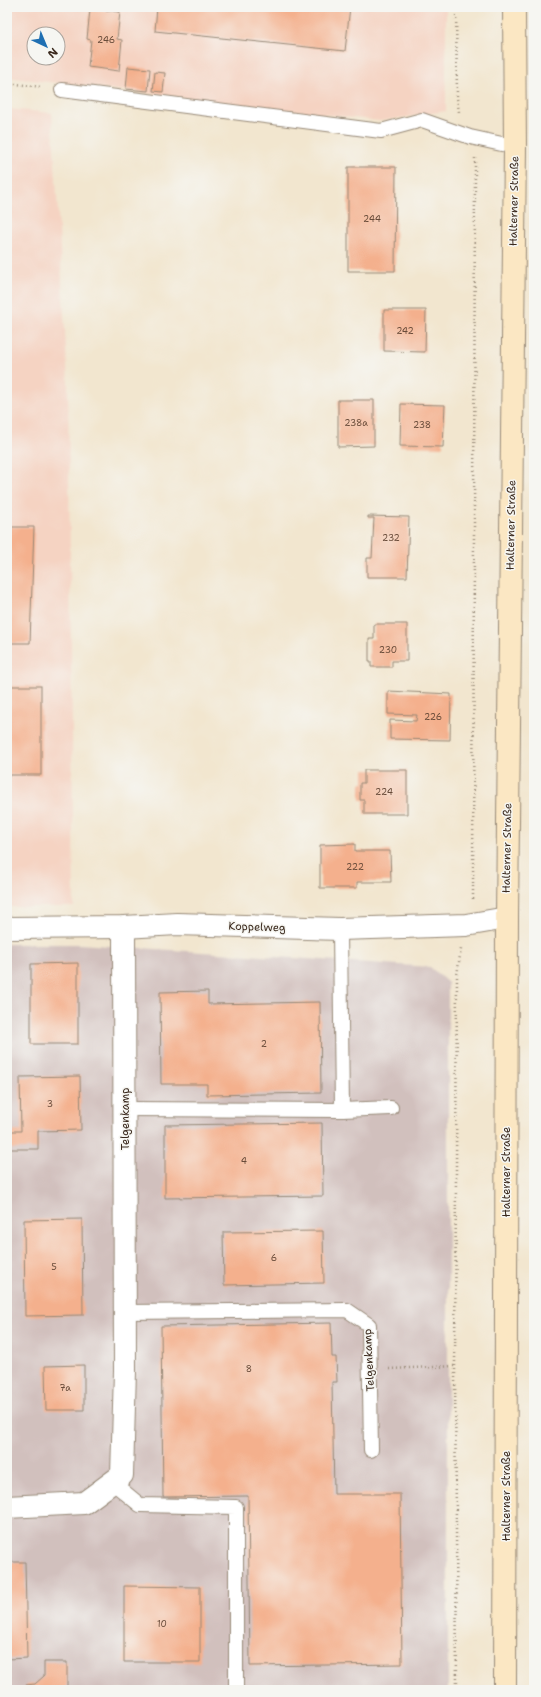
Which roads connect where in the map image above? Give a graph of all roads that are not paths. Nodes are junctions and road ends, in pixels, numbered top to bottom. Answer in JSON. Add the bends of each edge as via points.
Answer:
{"nodes":[{"id":1,"x":514,"y":7,"type":"edge"},
{"id":2,"x":62,"y":90,"type":"road end"},
{"id":3,"x":515,"y":147,"type":"junction"},
{"id":4,"x":507,"y":918,"type":"junction"},
{"id":5,"x":124,"y":927,"type":"junction"},
{"id":6,"x":7,"y":928,"type":"edge"},
{"id":7,"x":340,"y":929,"type":"junction"},
{"id":8,"x":391,"y":1108,"type":"dead end"},
{"id":9,"x":125,"y":1109,"type":"junction"},
{"id":10,"x":342,"y":1110,"type":"junction"},
{"id":11,"x":125,"y":1312,"type":"junction"},
{"id":12,"x":371,"y":1450,"type":"dead end"},
{"id":13,"x":112,"y":1482,"type":"junction"},
{"id":14,"x":7,"y":1507,"type":"edge"},
{"id":15,"x":236,"y":1690,"type":"edge"},
{"id":16,"x":506,"y":1690,"type":"edge"}],
"edges":[{"from":1,"to":3,"type":"main road","name":"Halterner Straße"},
{"from":2,"to":3,"type":"lane","via":[[381,131],[422,120]]},
{"from":3,"to":4,"type":"main road","name":"Halterner Straße"},
{"from":4,"to":7,"type":"street","name":"Koppelweg","via":[[466,925]]},
{"from":4,"to":16,"type":"main road","name":"Halterner Straße"},
{"from":5,"to":6,"type":"street","name":"Koppelweg"},
{"from":5,"to":7,"type":"street","name":"Koppelweg","via":[[177,924]]},
{"from":5,"to":9,"type":"street","name":"Telgenkamp"},
{"from":7,"to":10,"type":"lane"},
{"from":8,"to":10,"type":"lane"},
{"from":9,"to":10,"type":"lane"},
{"from":9,"to":11,"type":"street","name":"Telgenkamp"},
{"from":11,"to":12,"type":"lane","name":"Telgenkamp","via":[[347,1310],[369,1325]]},
{"from":11,"to":13,"type":"street","name":"Telgenkamp","via":[[122,1475]]},
{"from":13,"to":14,"type":"street","name":"Telgenkamp","via":[[84,1503]]},
{"from":13,"to":15,"type":"lane","via":[[140,1505],[236,1507]]}]}
